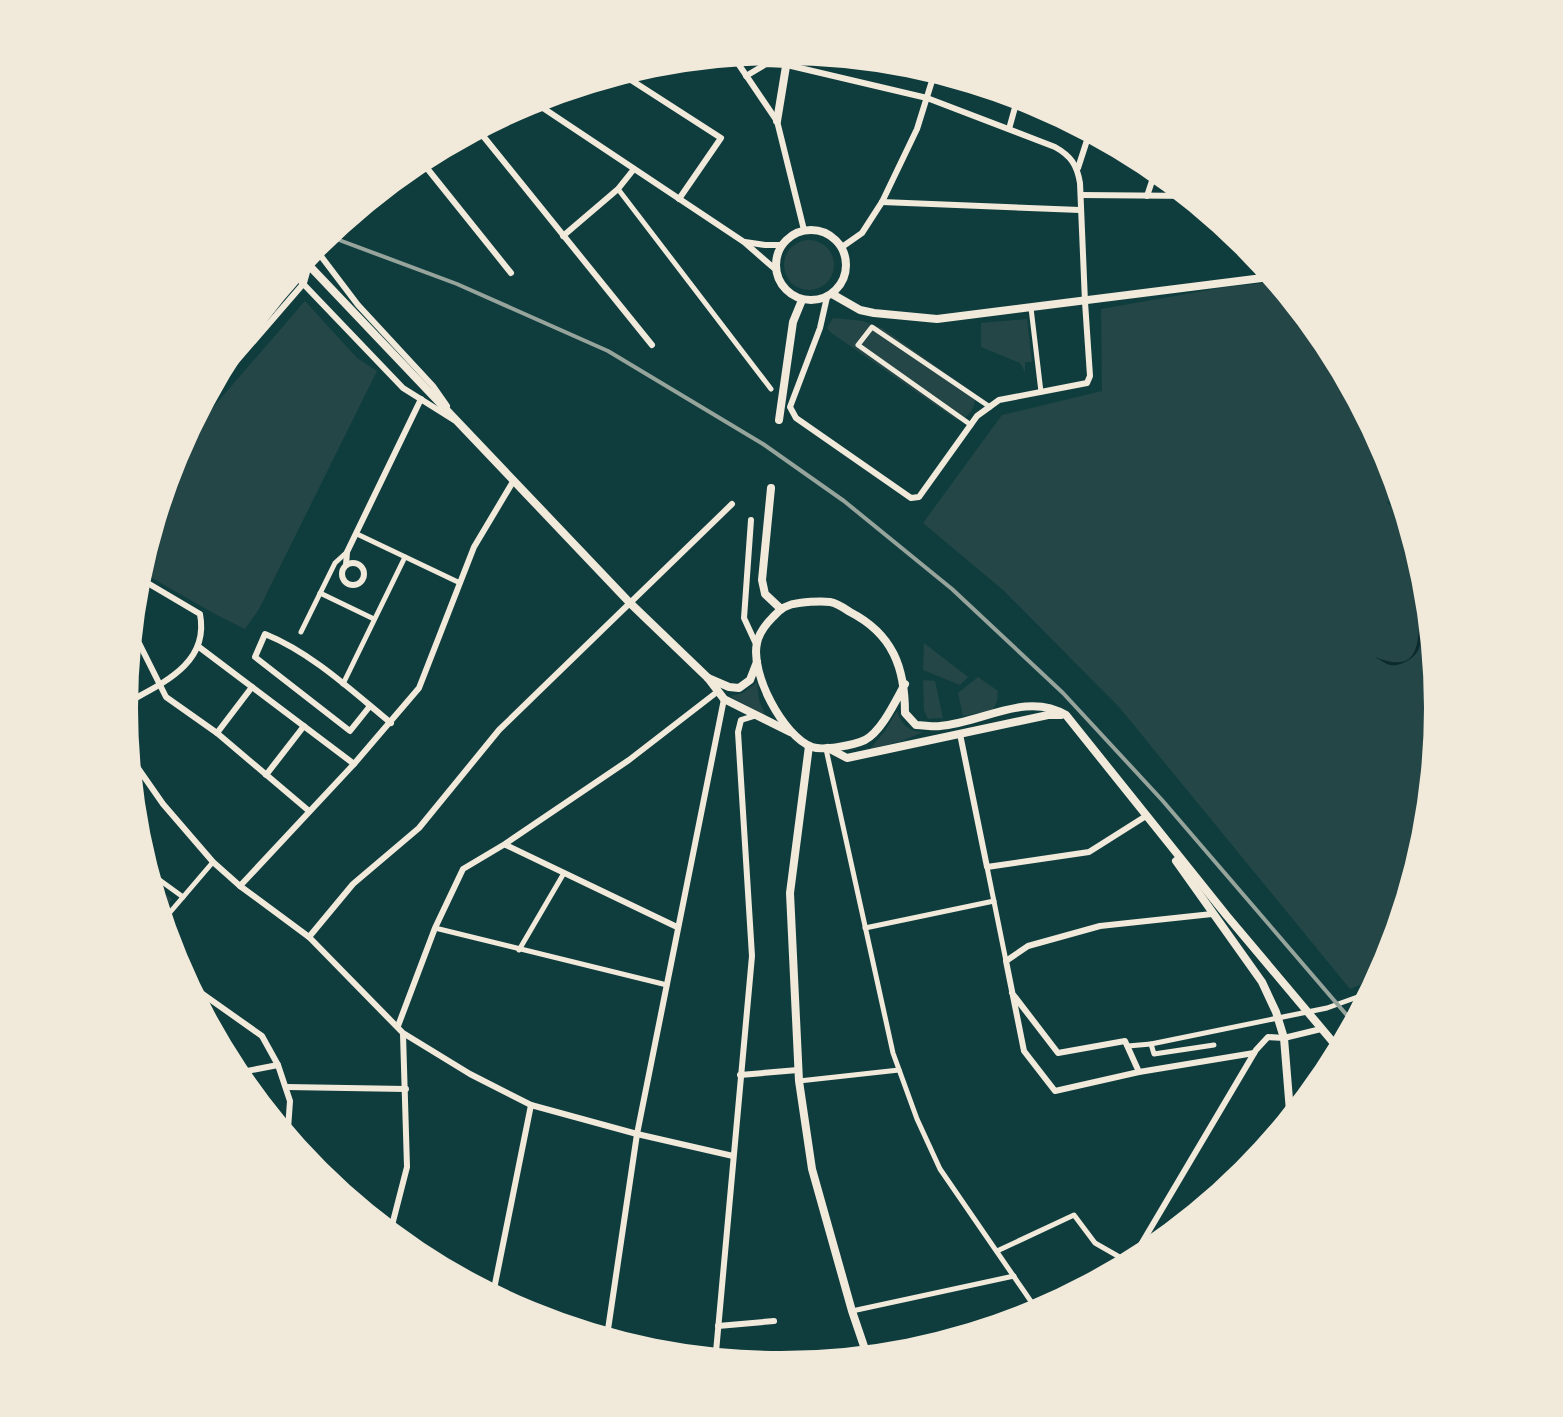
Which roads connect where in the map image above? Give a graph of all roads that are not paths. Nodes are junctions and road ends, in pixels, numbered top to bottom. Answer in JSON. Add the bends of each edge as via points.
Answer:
{"nodes":[{"id":1,"x":764,"y":65,"type":"edge"},
{"id":2,"x":787,"y":65,"type":"joint"},
{"id":3,"x":739,"y":66,"type":"edge"},
{"id":4,"x":746,"y":76,"type":"junction"},
{"id":5,"x":634,"y":82,"type":"edge"},
{"id":6,"x":932,"y":83,"type":"edge"},
{"id":7,"x":927,"y":98,"type":"junction"},
{"id":8,"x":1015,"y":109,"type":"edge"},
{"id":9,"x":546,"y":110,"type":"edge"},
{"id":10,"x":777,"y":121,"type":"junction"},
{"id":11,"x":1009,"y":129,"type":"junction"},
{"id":12,"x":484,"y":138,"type":"edge"},
{"id":13,"x":1086,"y":142,"type":"edge"},
{"id":14,"x":1078,"y":168,"type":"junction"},
{"id":15,"x":634,"y":169,"type":"junction"},
{"id":16,"x":429,"y":170,"type":"edge"},
{"id":17,"x":1152,"y":182,"type":"edge"},
{"id":18,"x":618,"y":190,"type":"junction"},
{"id":19,"x":1081,"y":195,"type":"junction"},
{"id":20,"x":1147,"y":196,"type":"junction"},
{"id":21,"x":1170,"y":196,"type":"edge"},
{"id":22,"x":679,"y":199,"type":"junction"},
{"id":23,"x":882,"y":202,"type":"junction"},
{"id":24,"x":1081,"y":210,"type":"junction"},
{"id":25,"x":804,"y":230,"type":"junction"},
{"id":26,"x":562,"y":236,"type":"junction"},
{"id":27,"x":744,"y":242,"type":"junction"},
{"id":28,"x":781,"y":244,"type":"junction"},
{"id":29,"x":842,"y":248,"type":"junction"},
{"id":30,"x":321,"y":259,"type":"edge"},
{"id":31,"x":312,"y":268,"type":"edge"},
{"id":32,"x":775,"y":269,"type":"junction"},
{"id":33,"x":511,"y":272,"type":"dead end"},
{"id":34,"x":305,"y":276,"type":"edge"},
{"id":35,"x":1259,"y":277,"type":"edge"},
{"id":36,"x":302,"y":280,"type":"edge"},
{"id":37,"x":304,"y":282,"type":"junction"},
{"id":38,"x":829,"y":295,"type":"junction"},
{"id":39,"x":802,"y":300,"type":"junction"},
{"id":40,"x":1085,"y":302,"type":"junction"},
{"id":41,"x":1031,"y":308,"type":"junction"},
{"id":42,"x":652,"y":344,"type":"dead end"},
{"id":43,"x":247,"y":349,"type":"edge"},
{"id":44,"x":772,"y":389,"type":"dead end"},
{"id":45,"x":1040,"y":392,"type":"junction"},
{"id":46,"x":420,"y":400,"type":"junction"},
{"id":47,"x":990,"y":407,"type":"junction"},
{"id":48,"x":453,"y":416,"type":"junction"},
{"id":49,"x":780,"y":420,"type":"dead end"},
{"id":50,"x":971,"y":425,"type":"junction"},
{"id":51,"x":463,"y":426,"type":"junction"},
{"id":52,"x":514,"y":480,"type":"junction"},
{"id":53,"x":771,"y":488,"type":"dead end"},
{"id":54,"x":732,"y":504,"type":"dead end"},
{"id":55,"x":751,"y":520,"type":"dead end"},
{"id":56,"x":356,"y":534,"type":"junction"},
{"id":57,"x":347,"y":552,"type":"junction"},
{"id":58,"x":404,"y":557,"type":"junction"},
{"id":59,"x":346,"y":565,"type":"dead end"},
{"id":60,"x":460,"y":583,"type":"junction"},
{"id":61,"x":150,"y":585,"type":"edge"},
{"id":62,"x":320,"y":593,"type":"junction"},
{"id":63,"x":630,"y":603,"type":"junction"},
{"id":64,"x":781,"y":608,"type":"junction"},
{"id":65,"x":374,"y":619,"type":"junction"},
{"id":66,"x":301,"y":632,"type":"dead end"},
{"id":67,"x":756,"y":644,"type":"junction"},
{"id":68,"x":199,"y":646,"type":"junction"},
{"id":69,"x":141,"y":648,"type":"edge"},
{"id":70,"x":757,"y":662,"type":"junction"},
{"id":71,"x":708,"y":678,"type":"junction"},
{"id":72,"x":159,"y":684,"type":"junction"},
{"id":73,"x":342,"y":684,"type":"junction"},
{"id":74,"x":905,"y":684,"type":"junction"},
{"id":75,"x":252,"y":687,"type":"junction"},
{"id":76,"x":717,"y":692,"type":"junction"},
{"id":77,"x":138,"y":696,"type":"edge"},
{"id":78,"x":724,"y":699,"type":"junction"},
{"id":79,"x":370,"y":706,"type":"junction"},
{"id":80,"x":1066,"y":715,"type":"junction"},
{"id":81,"x":754,"y":716,"type":"junction"},
{"id":82,"x":391,"y":723,"type":"junction"},
{"id":83,"x":304,"y":726,"type":"junction"},
{"id":84,"x":217,"y":733,"type":"junction"},
{"id":85,"x":960,"y":734,"type":"junction"},
{"id":86,"x":796,"y":735,"type":"junction"},
{"id":87,"x":809,"y":746,"type":"junction"},
{"id":88,"x":827,"y":749,"type":"junction"},
{"id":89,"x":354,"y":764,"type":"junction"},
{"id":90,"x":142,"y":773,"type":"edge"},
{"id":91,"x":266,"y":775,"type":"junction"},
{"id":92,"x":309,"y":811,"type":"junction"},
{"id":93,"x":1147,"y":818,"type":"junction"},
{"id":94,"x":505,"y":844,"type":"junction"},
{"id":95,"x":213,"y":862,"type":"junction"},
{"id":96,"x":987,"y":867,"type":"junction"},
{"id":97,"x":564,"y":873,"type":"junction"},
{"id":98,"x":162,"y":882,"type":"edge"},
{"id":99,"x":240,"y":886,"type":"junction"},
{"id":100,"x":183,"y":897,"type":"junction"},
{"id":101,"x":994,"y":901,"type":"junction"},
{"id":102,"x":171,"y":911,"type":"edge"},
{"id":103,"x":1212,"y":914,"type":"junction"},
{"id":104,"x":1227,"y":916,"type":"junction"},
{"id":105,"x":677,"y":927,"type":"junction"},
{"id":106,"x":435,"y":928,"type":"junction"},
{"id":107,"x":865,"y":928,"type":"junction"},
{"id":108,"x":309,"y":937,"type":"junction"},
{"id":109,"x":519,"y":950,"type":"junction"},
{"id":110,"x":1006,"y":962,"type":"junction"},
{"id":111,"x":667,"y":986,"type":"junction"},
{"id":112,"x":1012,"y":993,"type":"junction"},
{"id":113,"x":206,"y":996,"type":"edge"},
{"id":114,"x":1357,"y":997,"type":"edge"},
{"id":115,"x":400,"y":1029,"type":"junction"},
{"id":116,"x":1321,"y":1029,"type":"junction"},
{"id":117,"x":1284,"y":1038,"type":"junction"},
{"id":118,"x":1332,"y":1041,"type":"edge"},
{"id":119,"x":1151,"y":1044,"type":"junction"},
{"id":120,"x":1214,"y":1045,"type":"dead end"},
{"id":121,"x":1128,"y":1046,"type":"junction"},
{"id":122,"x":1254,"y":1053,"type":"junction"},
{"id":123,"x":278,"y":1065,"type":"junction"},
{"id":124,"x":249,"y":1070,"type":"edge"},
{"id":125,"x":798,"y":1070,"type":"junction"},
{"id":126,"x":899,"y":1070,"type":"junction"},
{"id":127,"x":1139,"y":1072,"type":"junction"},
{"id":128,"x":740,"y":1075,"type":"junction"},
{"id":129,"x":799,"y":1082,"type":"junction"},
{"id":130,"x":287,"y":1087,"type":"junction"},
{"id":131,"x":406,"y":1089,"type":"junction"},
{"id":132,"x":1290,"y":1103,"type":"edge"},
{"id":133,"x":531,"y":1105,"type":"junction"},
{"id":134,"x":289,"y":1121,"type":"edge"},
{"id":135,"x":637,"y":1134,"type":"junction"},
{"id":136,"x":733,"y":1156,"type":"junction"},
{"id":137,"x":393,"y":1221,"type":"edge"},
{"id":138,"x":1148,"y":1238,"type":"edge"},
{"id":139,"x":997,"y":1251,"type":"junction"},
{"id":140,"x":1118,"y":1257,"type":"edge"},
{"id":141,"x":1014,"y":1276,"type":"junction"},
{"id":142,"x":495,"y":1285,"type":"edge"},
{"id":143,"x":1031,"y":1302,"type":"edge"},
{"id":144,"x":852,"y":1311,"type":"junction"},
{"id":145,"x":774,"y":1320,"type":"dead end"},
{"id":146,"x":718,"y":1326,"type":"junction"},
{"id":147,"x":608,"y":1328,"type":"edge"},
{"id":148,"x":864,"y":1346,"type":"edge"},
{"id":149,"x":716,"y":1348,"type":"edge"}],
"edges":[{"from":1,"to":4,"type":"street"},
{"from":2,"to":7,"type":"street"},
{"from":2,"to":10,"type":"street"},
{"from":3,"to":4,"type":"street"},
{"from":4,"to":10,"type":"street"},
{"from":5,"to":22,"type":"street","via":[[721,138]]},
{"from":6,"to":7,"type":"street"},
{"from":7,"to":11,"type":"street"},
{"from":7,"to":23,"type":"street"},
{"from":8,"to":11,"type":"street"},
{"from":9,"to":15,"type":"street"},
{"from":10,"to":25,"type":"street"},
{"from":11,"to":14,"type":"street","via":[[1068,154]]},
{"from":12,"to":26,"type":"street"},
{"from":13,"to":14,"type":"street"},
{"from":14,"to":19,"type":"street"},
{"from":15,"to":18,"type":"street"},
{"from":15,"to":22,"type":"street"},
{"from":16,"to":33,"type":"street"},
{"from":17,"to":20,"type":"street"},
{"from":18,"to":26,"type":"street"},
{"from":18,"to":44,"type":"street"},
{"from":19,"to":20,"type":"street"},
{"from":19,"to":24,"type":"street"},
{"from":20,"to":21,"type":"street"},
{"from":22,"to":27,"type":"street"},
{"from":23,"to":24,"type":"street"},
{"from":23,"to":29,"type":"street","via":[[862,233]]},
{"from":24,"to":40,"type":"street"},
{"from":25,"to":28,"type":"street"},
{"from":25,"to":29,"type":"street","via":[[832,236]]},
{"from":26,"to":42,"type":"street"},
{"from":27,"to":28,"type":"street"},
{"from":27,"to":32,"type":"street"},
{"from":28,"to":32,"type":"street"},
{"from":29,"to":38,"type":"street","via":[[846,272]]},
{"from":30,"to":48,"type":"street"},
{"from":31,"to":48,"type":"street"},
{"from":32,"to":39,"type":"street","via":[[784,290]]},
{"from":34,"to":37,"type":"street"},
{"from":35,"to":40,"type":"street"},
{"from":36,"to":37,"type":"street"},
{"from":37,"to":43,"type":"street"},
{"from":37,"to":46,"type":"street"},
{"from":38,"to":39,"type":"street"},
{"from":38,"to":41,"type":"street","via":[[874,314],[937,320]]},
{"from":38,"to":50,"type":"street","via":[[790,408],[796,418],[910,498],[919,497]]},
{"from":39,"to":49,"type":"street"},
{"from":40,"to":41,"type":"street"},
{"from":40,"to":45,"type":"street","via":[[1087,383]]},
{"from":41,"to":45,"type":"street"},
{"from":45,"to":47,"type":"street"},
{"from":46,"to":51,"type":"street"},
{"from":46,"to":56,"type":"street"},
{"from":47,"to":50,"type":"street"},
{"from":47,"to":50,"type":"street","via":[[872,327],[858,346]]},
{"from":48,"to":51,"type":"street"},
{"from":51,"to":52,"type":"street"},
{"from":52,"to":60,"type":"street"},
{"from":52,"to":63,"type":"street"},
{"from":53,"to":64,"type":"street","via":[[762,580]]},
{"from":54,"to":63,"type":"street"},
{"from":55,"to":67,"type":"street","via":[[744,618]]},
{"from":56,"to":57,"type":"street"},
{"from":56,"to":58,"type":"street"},
{"from":57,"to":59,"type":"street"},
{"from":57,"to":62,"type":"street"},
{"from":58,"to":60,"type":"street"},
{"from":58,"to":65,"type":"street"},
{"from":60,"to":82,"type":"street","via":[[418,688]]},
{"from":61,"to":68,"type":"street","via":[[200,614]]},
{"from":62,"to":65,"type":"street"},
{"from":62,"to":66,"type":"street"},
{"from":63,"to":71,"type":"street"},
{"from":63,"to":108,"type":"street","via":[[499,730],[419,828],[353,884]]},
{"from":64,"to":67,"type":"street"},
{"from":64,"to":74,"type":"street","via":[[832,602],[870,622],[890,647]]},
{"from":65,"to":73,"type":"street"},
{"from":67,"to":70,"type":"street"},
{"from":68,"to":72,"type":"street","via":[[176,675]]},
{"from":68,"to":75,"type":"street"},
{"from":69,"to":72,"type":"street"},
{"from":70,"to":71,"type":"street","via":[[739,688]]},
{"from":70,"to":86,"type":"street","via":[[765,690]]},
{"from":71,"to":76,"type":"street"},
{"from":72,"to":77,"type":"street"},
{"from":72,"to":84,"type":"street"},
{"from":73,"to":79,"type":"street"},
{"from":73,"to":79,"type":"street","via":[[265,634],[255,656],[350,730]]},
{"from":74,"to":80,"type":"street","via":[[905,714],[916,724],[940,726],[1026,706]]},
{"from":74,"to":88,"type":"street","via":[[866,739]]},
{"from":75,"to":83,"type":"street"},
{"from":75,"to":84,"type":"street"},
{"from":76,"to":78,"type":"street"},
{"from":76,"to":94,"type":"street"},
{"from":78,"to":81,"type":"street"},
{"from":78,"to":105,"type":"street"},
{"from":79,"to":82,"type":"street"},
{"from":80,"to":85,"type":"street"},
{"from":80,"to":93,"type":"street"},
{"from":81,"to":86,"type":"street"},
{"from":81,"to":128,"type":"street","via":[[741,720],[738,732],[752,956]]},
{"from":82,"to":89,"type":"street"},
{"from":83,"to":89,"type":"street"},
{"from":83,"to":91,"type":"street"},
{"from":84,"to":91,"type":"street"},
{"from":85,"to":88,"type":"street","via":[[846,758]]},
{"from":85,"to":96,"type":"street"},
{"from":86,"to":87,"type":"street"},
{"from":87,"to":88,"type":"street"},
{"from":87,"to":125,"type":"street","via":[[790,892]]},
{"from":88,"to":107,"type":"street"},
{"from":89,"to":92,"type":"street"},
{"from":90,"to":95,"type":"street"},
{"from":91,"to":92,"type":"street"},
{"from":92,"to":99,"type":"street"},
{"from":93,"to":96,"type":"street","via":[[1089,852]]},
{"from":93,"to":103,"type":"street"},
{"from":93,"to":104,"type":"street"},
{"from":94,"to":97,"type":"street"},
{"from":94,"to":106,"type":"street","via":[[462,870]]},
{"from":95,"to":99,"type":"street"},
{"from":95,"to":100,"type":"street"},
{"from":96,"to":101,"type":"street"},
{"from":97,"to":105,"type":"street"},
{"from":97,"to":109,"type":"street"},
{"from":98,"to":100,"type":"street"},
{"from":99,"to":108,"type":"street"},
{"from":100,"to":102,"type":"street"},
{"from":101,"to":107,"type":"street"},
{"from":101,"to":110,"type":"street"},
{"from":103,"to":104,"type":"street"},
{"from":103,"to":110,"type":"street","via":[[1100,926],[1028,946]]},
{"from":103,"to":117,"type":"street","via":[[1262,982]]},
{"from":104,"to":116,"type":"street"},
{"from":105,"to":111,"type":"street"},
{"from":106,"to":109,"type":"street"},
{"from":106,"to":115,"type":"street"},
{"from":107,"to":126,"type":"street"},
{"from":108,"to":115,"type":"street"},
{"from":109,"to":111,"type":"street"},
{"from":110,"to":112,"type":"street"},
{"from":111,"to":135,"type":"street"},
{"from":112,"to":121,"type":"street","via":[[1058,1053],[1126,1041]]},
{"from":112,"to":127,"type":"street","via":[[1024,1051],[1056,1091]]},
{"from":113,"to":123,"type":"street","via":[[262,1036]]},
{"from":114,"to":119,"type":"street"},
{"from":115,"to":131,"type":"street"},
{"from":115,"to":133,"type":"street"},
{"from":116,"to":117,"type":"street"},
{"from":116,"to":118,"type":"street"},
{"from":117,"to":122,"type":"street","via":[[1268,1037]]},
{"from":117,"to":132,"type":"street"},
{"from":119,"to":120,"type":"street","via":[[1154,1054]]},
{"from":119,"to":121,"type":"street"},
{"from":121,"to":127,"type":"street"},
{"from":122,"to":127,"type":"street"},
{"from":122,"to":138,"type":"street"},
{"from":123,"to":124,"type":"street"},
{"from":123,"to":130,"type":"street"},
{"from":125,"to":128,"type":"street"},
{"from":125,"to":129,"type":"street"},
{"from":126,"to":129,"type":"street"},
{"from":126,"to":139,"type":"street","via":[[940,1169]]},
{"from":128,"to":136,"type":"street"},
{"from":129,"to":144,"type":"street","via":[[812,1168]]},
{"from":130,"to":131,"type":"street"},
{"from":130,"to":134,"type":"street"},
{"from":131,"to":137,"type":"street","via":[[407,1167]]},
{"from":133,"to":135,"type":"street"},
{"from":133,"to":142,"type":"street"},
{"from":135,"to":136,"type":"street"},
{"from":135,"to":147,"type":"street"},
{"from":136,"to":146,"type":"street"},
{"from":139,"to":140,"type":"street","via":[[1074,1215],[1095,1243]]},
{"from":139,"to":141,"type":"street"},
{"from":141,"to":143,"type":"street"},
{"from":141,"to":144,"type":"street"},
{"from":144,"to":148,"type":"street"},
{"from":145,"to":146,"type":"street"},
{"from":146,"to":149,"type":"street"}]}
